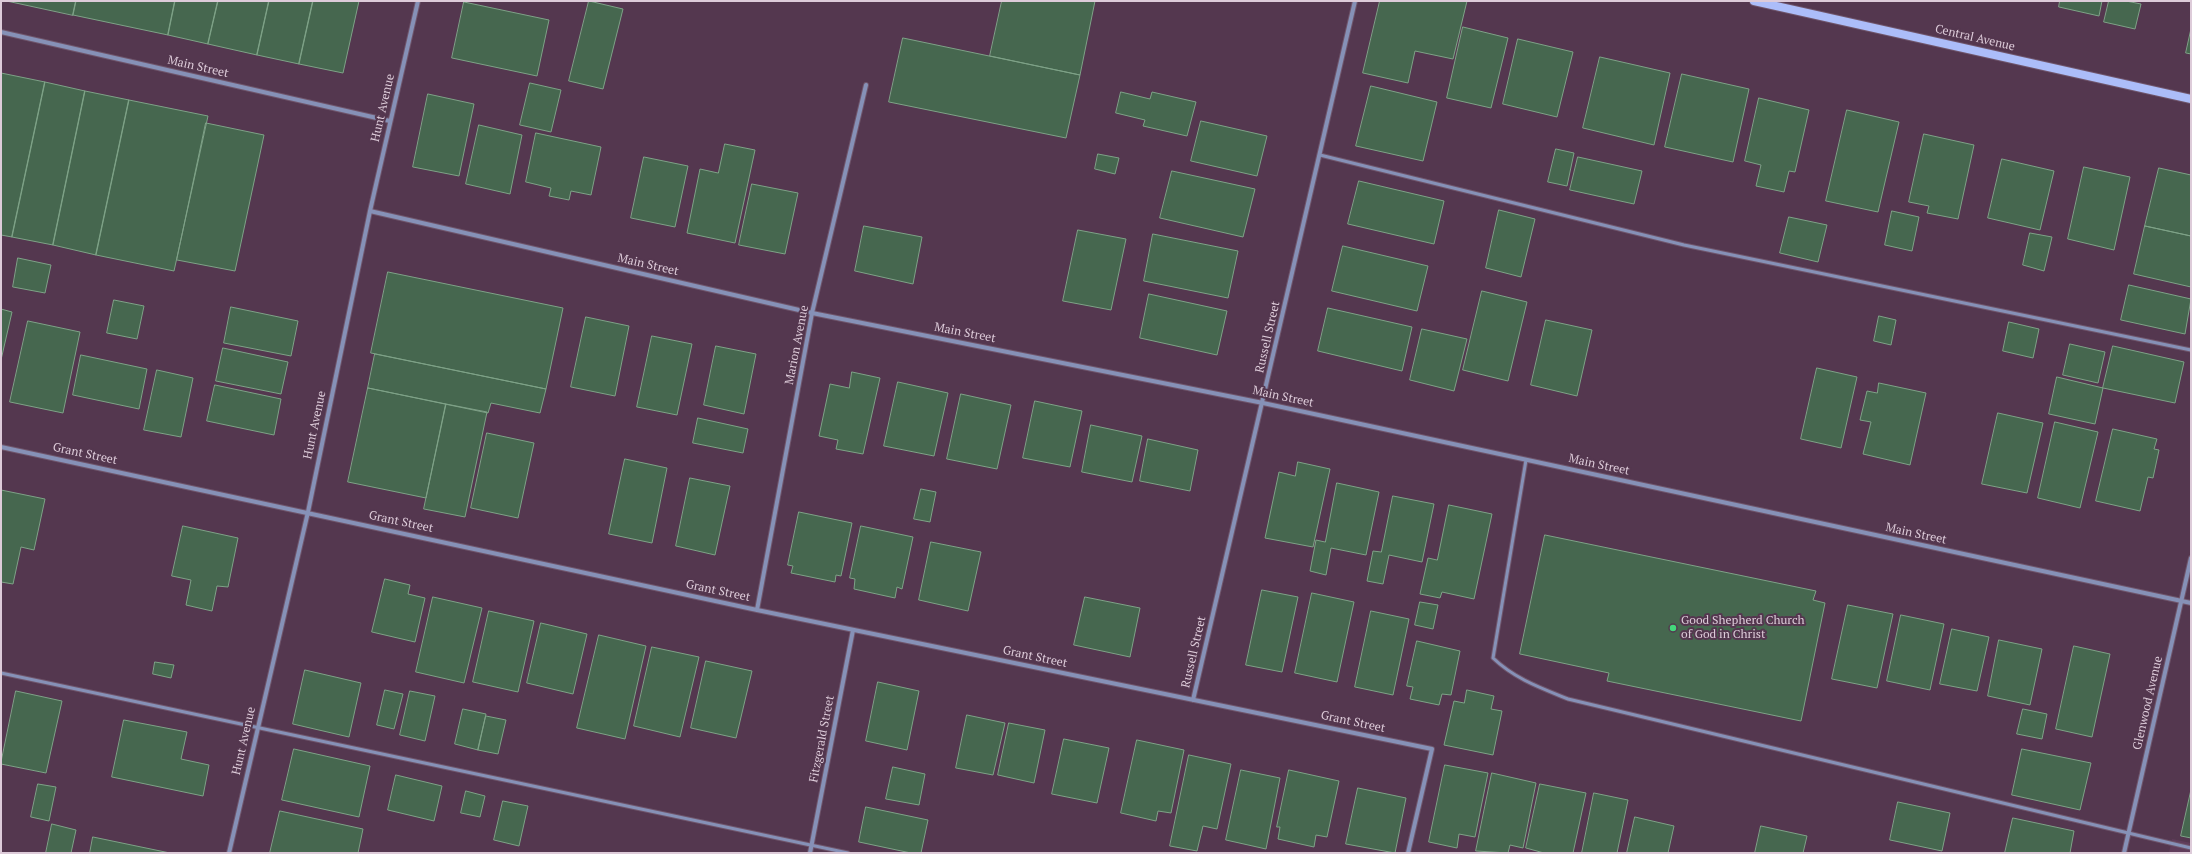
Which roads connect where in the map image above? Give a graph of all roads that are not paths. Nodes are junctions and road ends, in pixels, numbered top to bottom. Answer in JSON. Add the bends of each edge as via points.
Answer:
{"nodes":[{"id":1,"x":418,"y":1,"type":"edge"},
{"id":2,"x":1355,"y":1,"type":"edge"},
{"id":3,"x":1754,"y":1,"type":"edge"},
{"id":4,"x":1,"y":32,"type":"edge"},
{"id":5,"x":866,"y":85,"type":"dead end"},
{"id":6,"x":2191,"y":99,"type":"edge"},
{"id":7,"x":390,"y":121,"type":"junction"},
{"id":8,"x":1320,"y":155,"type":"junction"},
{"id":9,"x":370,"y":211,"type":"junction"},
{"id":10,"x":812,"y":313,"type":"junction"},
{"id":11,"x":2191,"y":350,"type":"edge"},
{"id":12,"x":1262,"y":403,"type":"junction"},
{"id":13,"x":1,"y":447,"type":"edge"},
{"id":14,"x":1526,"y":460,"type":"junction"},
{"id":15,"x":308,"y":512,"type":"junction"},
{"id":16,"x":2191,"y":558,"type":"edge"},
{"id":17,"x":2182,"y":601,"type":"junction"},
{"id":18,"x":2191,"y":603,"type":"edge"},
{"id":19,"x":757,"y":610,"type":"junction"},
{"id":20,"x":853,"y":630,"type":"junction"},
{"id":21,"x":1,"y":673,"type":"edge"},
{"id":22,"x":1193,"y":700,"type":"junction"},
{"id":23,"x":258,"y":727,"type":"junction"},
{"id":24,"x":2128,"y":834,"type":"junction"},
{"id":25,"x":812,"y":846,"type":"junction"},
{"id":26,"x":2191,"y":848,"type":"edge"},
{"id":27,"x":229,"y":853,"type":"edge"},
{"id":28,"x":810,"y":853,"type":"edge"},
{"id":29,"x":848,"y":853,"type":"edge"},
{"id":30,"x":1408,"y":853,"type":"edge"},
{"id":31,"x":2124,"y":853,"type":"edge"}],
"edges":[{"from":1,"to":7,"type":"street","name":"Hunt Avenue"},
{"from":2,"to":8,"type":"street","name":"Russell Street"},
{"from":3,"to":6,"type":"street","name":"Central Avenue"},
{"from":4,"to":7,"type":"street","name":"Main Street"},
{"from":5,"to":10,"type":"street","name":"Marion Avenue"},
{"from":7,"to":9,"type":"street","name":"Hunt Avenue"},
{"from":8,"to":11,"type":"lane","via":[[1684,245]]},
{"from":8,"to":12,"type":"street","name":"Russell Street"},
{"from":9,"to":10,"type":"street","name":"Main Street"},
{"from":9,"to":15,"type":"street","name":"Hunt Avenue"},
{"from":10,"to":12,"type":"street","name":"Main Street"},
{"from":10,"to":19,"type":"street","name":"Marion Avenue"},
{"from":12,"to":14,"type":"street","name":"Main Street"},
{"from":12,"to":22,"type":"street","name":"Russell Street"},
{"from":13,"to":15,"type":"street","name":"Grant Street"},
{"from":14,"to":17,"type":"street","name":"Main Street"},
{"from":14,"to":24,"type":"lane","via":[[1493,658],[1526,682],[1568,698]]},
{"from":15,"to":19,"type":"street","name":"Grant Street"},
{"from":15,"to":23,"type":"street","name":"Hunt Avenue"},
{"from":16,"to":17,"type":"street","name":"Glenwood Avenue"},
{"from":17,"to":18,"type":"street","name":"Main Street"},
{"from":17,"to":24,"type":"street","name":"Glenwood Avenue"},
{"from":19,"to":20,"type":"street","name":"Grant Street"},
{"from":20,"to":22,"type":"street","name":"Grant Street"},
{"from":20,"to":25,"type":"street","name":"Fitzgerald Street"},
{"from":21,"to":23,"type":"lane"},
{"from":22,"to":30,"type":"street","name":"Grant Street","via":[[1432,749]]},
{"from":23,"to":25,"type":"lane"},
{"from":23,"to":27,"type":"street","name":"Hunt Avenue"},
{"from":24,"to":26,"type":"lane"},
{"from":24,"to":31,"type":"street","name":"Glenwood Avenue"},
{"from":25,"to":28,"type":"street","name":"Fitzgerald Street"},
{"from":25,"to":29,"type":"lane"}]}
